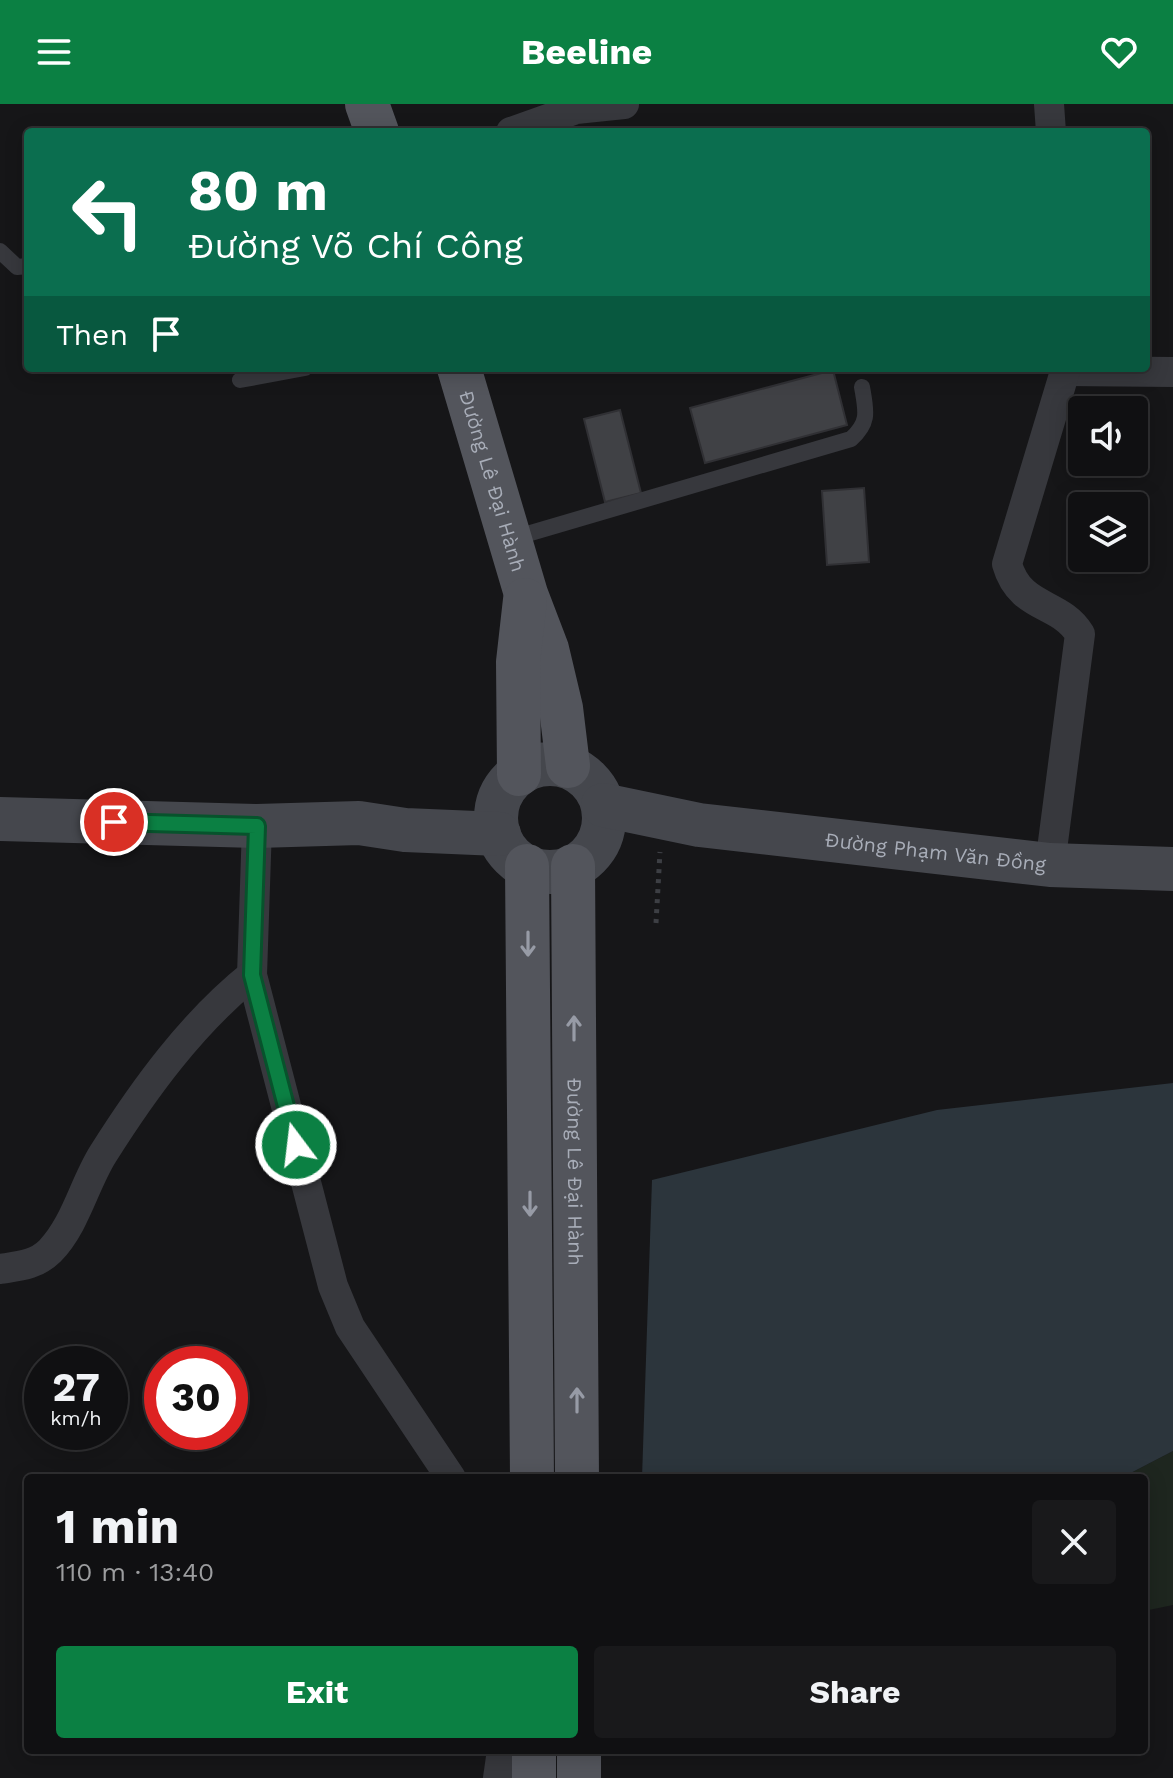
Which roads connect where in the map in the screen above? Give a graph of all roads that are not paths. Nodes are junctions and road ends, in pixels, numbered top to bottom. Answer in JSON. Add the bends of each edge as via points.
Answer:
{"nodes":[{"id":1,"x":367,"y":104,"type":"edge"},
{"id":2,"x":624,"y":104,"type":"edge"},
{"id":3,"x":1049,"y":104,"type":"edge"},
{"id":4,"x":577,"y":106,"type":"edge"},
{"id":5,"x":376,"y":128,"type":"edge"},
{"id":6,"x":521,"y":128,"type":"edge"},
{"id":7,"x":1051,"y":128,"type":"edge"},
{"id":8,"x":0,"y":251,"type":"edge"},
{"id":9,"x":24,"y":266,"type":"edge"},
{"id":10,"x":283,"y":372,"type":"edge"},
{"id":11,"x":460,"y":372,"type":"edge"},
{"id":12,"x":1065,"y":372,"type":"edge"},
{"id":13,"x":1150,"y":372,"type":"edge"},
{"id":14,"x":1173,"y":372,"type":"edge"},
{"id":15,"x":240,"y":380,"type":"dead end"},
{"id":16,"x":862,"y":387,"type":"dead end"},
{"id":17,"x":510,"y":539,"type":"junction"},
{"id":18,"x":526,"y":594,"type":"junction"},
{"id":19,"x":568,"y":766,"type":"junction"},
{"id":20,"x":505,"y":804,"type":"junction"},
{"id":21,"x":602,"y":818,"type":"junction"},
{"id":22,"x":0,"y":819,"type":"edge"},
{"id":23,"x":257,"y":826,"type":"junction"},
{"id":24,"x":1050,"y":865,"type":"junction"},
{"id":25,"x":527,"y":866,"type":"junction"},
{"id":26,"x":573,"y":866,"type":"junction"},
{"id":27,"x":1173,"y":869,"type":"edge"},
{"id":28,"x":252,"y":975,"type":"junction"},
{"id":29,"x":0,"y":1269,"type":"edge"},
{"id":30,"x":448,"y":1474,"type":"edge"},
{"id":31,"x":532,"y":1474,"type":"edge"},
{"id":32,"x":577,"y":1474,"type":"edge"},
{"id":33,"x":501,"y":1754,"type":"edge"},
{"id":34,"x":534,"y":1754,"type":"edge"},
{"id":35,"x":579,"y":1754,"type":"edge"},
{"id":36,"x":498,"y":1778,"type":"edge"},
{"id":37,"x":534,"y":1778,"type":"edge"},
{"id":38,"x":579,"y":1778,"type":"edge"}],
"edges":[{"from":1,"to":5,"type":"main road"},
{"from":2,"to":4,"type":"street"},
{"from":3,"to":7,"type":"street"},
{"from":4,"to":6,"type":"street"},
{"from":8,"to":9,"type":"lane","via":[[17,267]]},
{"from":10,"to":15,"type":"lane"},
{"from":11,"to":17,"type":"main road","name":"Đường Lê Đại Hành"},
{"from":12,"to":24,"type":"street","via":[[1007,564],[1022,593],[1075,625],[1080,634]]},
{"from":13,"to":14,"type":"street"},
{"from":16,"to":17,"type":"lane","via":[[867,417],[851,439]]},
{"from":17,"to":18,"type":"main road","name":"Đường Lê Đại Hành"},
{"from":18,"to":19,"type":"main road","name":"Đường Lê Đại Hành","via":[[547,649]]},
{"from":18,"to":20,"type":"main road","name":"Đường Lê Đại Hành"},
{"from":19,"to":20,"type":"main road","via":[[533,766]]},
{"from":19,"to":21,"type":"main road","via":[[596,788]]},
{"from":20,"to":23,"type":"main road","via":[[404,813],[359,823]]},
{"from":20,"to":25,"type":"main road","via":[[510,854]]},
{"from":21,"to":24,"type":"main road","name":"Đường Phạm Văn Đồng"},
{"from":21,"to":26,"type":"main road","via":[[589,855]]},
{"from":22,"to":23,"type":"main road"},
{"from":23,"to":28,"type":"street"},
{"from":24,"to":27,"type":"main road","name":"Đường Phạm Văn Đồng"},
{"from":25,"to":26,"type":"main road","via":[[558,871]]},
{"from":25,"to":31,"type":"main road","one_way":true},
{"from":32,"to":26,"type":"main road","name":"Đường Lê Đại Hành","one_way":true},
{"from":28,"to":29,"type":"street","via":[[218,1003],[168,1062],[102,1155],[62,1236],[48,1253],[31,1265]]},
{"from":28,"to":30,"type":"street","via":[[333,1286],[350,1327]]},
{"from":33,"to":36,"type":"street"},
{"from":34,"to":37,"type":"main road"},
{"from":35,"to":38,"type":"main road"}]}
